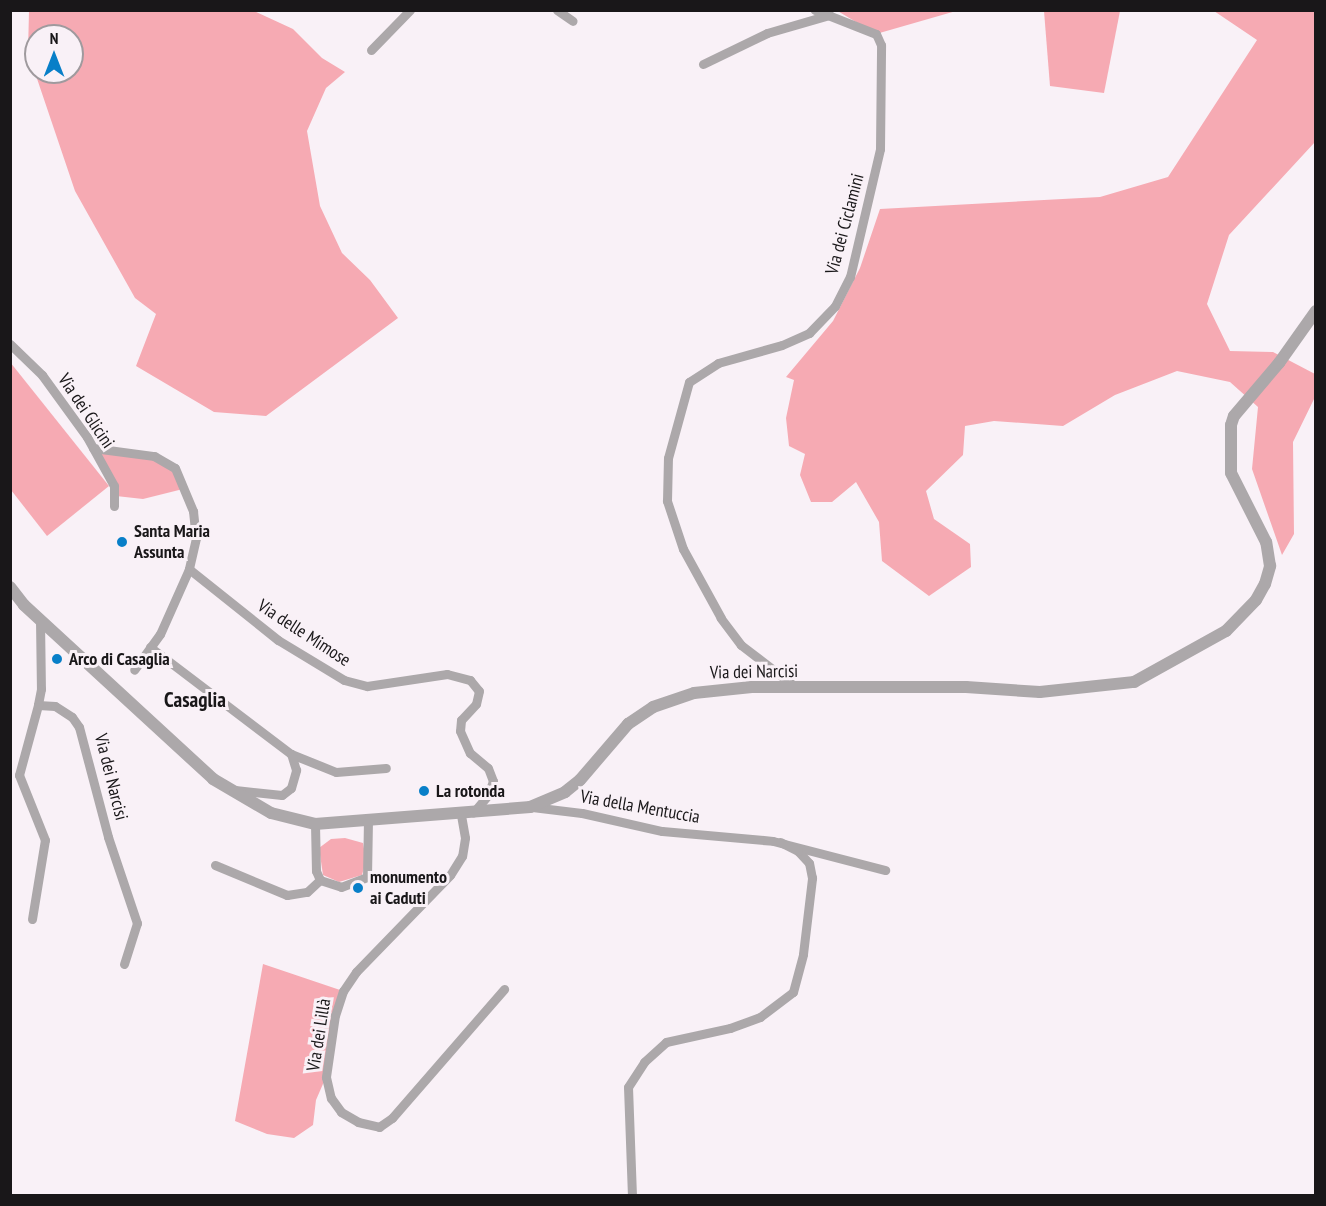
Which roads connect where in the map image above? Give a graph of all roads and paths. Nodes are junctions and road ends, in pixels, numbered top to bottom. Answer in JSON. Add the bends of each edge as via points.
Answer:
{"nodes":[{"id":1,"x":410,"y":10,"type":"edge"},
{"id":2,"x":557,"y":10,"type":"edge"},
{"id":3,"x":816,"y":11,"type":"edge"},
{"id":4,"x":829,"y":15,"type":"junction"},
{"id":5,"x":573,"y":21,"type":"dead end"},
{"id":6,"x":371,"y":50,"type":"dead end"},
{"id":7,"x":703,"y":64,"type":"dead end"},
{"id":8,"x":1316,"y":311,"type":"edge"},
{"id":9,"x":10,"y":344,"type":"edge"},
{"id":10,"x":93,"y":448,"type":"junction"},
{"id":11,"x":114,"y":506,"type":"dead end"},
{"id":12,"x":189,"y":569,"type":"junction"},
{"id":13,"x":10,"y":587,"type":"edge"},
{"id":14,"x":40,"y":620,"type":"junction"},
{"id":15,"x":150,"y":647,"type":"junction"},
{"id":16,"x":134,"y":670,"type":"dead end"},
{"id":17,"x":799,"y":689,"type":"junction"},
{"id":18,"x":38,"y":705,"type":"junction"},
{"id":19,"x":291,"y":754,"type":"junction"},
{"id":20,"x":386,"y":768,"type":"dead end"},
{"id":21,"x":227,"y":788,"type":"junction"},
{"id":22,"x":530,"y":807,"type":"junction"},
{"id":23,"x":467,"y":814,"type":"junction"},
{"id":24,"x":368,"y":822,"type":"junction"},
{"id":25,"x":315,"y":824,"type":"junction"},
{"id":26,"x":780,"y":842,"type":"junction"},
{"id":27,"x":215,"y":865,"type":"dead end"},
{"id":28,"x":885,"y":870,"type":"dead end"},
{"id":29,"x":320,"y":880,"type":"junction"},
{"id":30,"x":32,"y":919,"type":"dead end"},
{"id":31,"x":124,"y":964,"type":"dead end"},
{"id":32,"x":504,"y":989,"type":"dead end"},
{"id":33,"x":632,"y":1196,"type":"edge"}],
"edges":[{"from":1,"to":6,"type":"street"},
{"from":2,"to":5,"type":"street"},
{"from":3,"to":4,"type":"street","name":"Via dei Ciclamini"},
{"from":4,"to":7,"type":"street","via":[[813,23],[778,29]]},
{"from":4,"to":17,"type":"street","name":"Via dei Ciclamini","via":[[876,34],[880,45],[880,149],[850,277],[835,306],[809,333],[718,363],[689,382],[668,458],[667,501],[680,539],[721,618],[741,645]]},
{"from":8,"to":17,"type":"street","name":"Via dei Narcisi","via":[[1231,425],[1231,472],[1266,543],[1270,566],[1256,600],[1226,631],[1134,682],[1040,692],[966,687]]},
{"from":9,"to":10,"type":"street","name":"Via dei Glicini","via":[[42,375]]},
{"from":10,"to":11,"type":"street","name":"Via dei Glicini","via":[[114,486]]},
{"from":10,"to":12,"type":"street","via":[[154,456],[175,468],[194,511],[196,538]]},
{"from":12,"to":15,"type":"street"},
{"from":12,"to":23,"type":"street","name":"Via delle Mimose","via":[[278,640],[344,680],[367,686],[447,674],[470,680],[479,691],[476,704],[461,720],[460,732],[470,753],[488,768],[493,781],[488,795]]},
{"from":13,"to":14,"type":"street","name":"Via dei Narcisi"},
{"from":14,"to":18,"type":"street"},
{"from":14,"to":21,"type":"street","name":"Via dei Narcisi"},
{"from":15,"to":16,"type":"street"},
{"from":15,"to":19,"type":"street"},
{"from":17,"to":22,"type":"street","name":"Via dei Narcisi","via":[[725,688],[674,698],[652,707],[615,736],[580,780],[565,792]]},
{"from":18,"to":30,"type":"street","via":[[19,775],[45,840]]},
{"from":18,"to":31,"type":"street","name":"Via dei Narcisi","via":[[54,706],[72,717],[79,727],[108,837],[137,923]]},
{"from":19,"to":20,"type":"street","via":[[336,772]]},
{"from":19,"to":21,"type":"street","via":[[296,770],[291,788],[282,795]]},
{"from":21,"to":25,"type":"street","name":"Via dei Narcisi","via":[[271,813]]},
{"from":22,"to":23,"type":"street","name":"Via dei Narcisi"},
{"from":22,"to":26,"type":"street","name":"Via della Mentuccia","via":[[582,813],[662,831]]},
{"from":23,"to":24,"type":"street","name":"Via dei Narcisi"},
{"from":23,"to":32,"type":"street","name":"Via dei Lillà","via":[[462,856],[450,875],[356,972],[343,992],[335,1015],[327,1077],[331,1098],[341,1112],[358,1122],[379,1126]]},
{"from":24,"to":25,"type":"street","name":"Via dei Narcisi"},
{"from":24,"to":29,"type":"street","via":[[367,877],[341,887]]},
{"from":25,"to":29,"type":"street","via":[[314,857]]},
{"from":26,"to":28,"type":"street","name":"Via della Mentuccia"},
{"from":26,"to":33,"type":"street","via":[[809,863],[812,878],[803,954],[793,992],[760,1017],[666,1042],[644,1062],[628,1087]]},
{"from":27,"to":29,"type":"street","via":[[286,895],[307,892]]}]}
